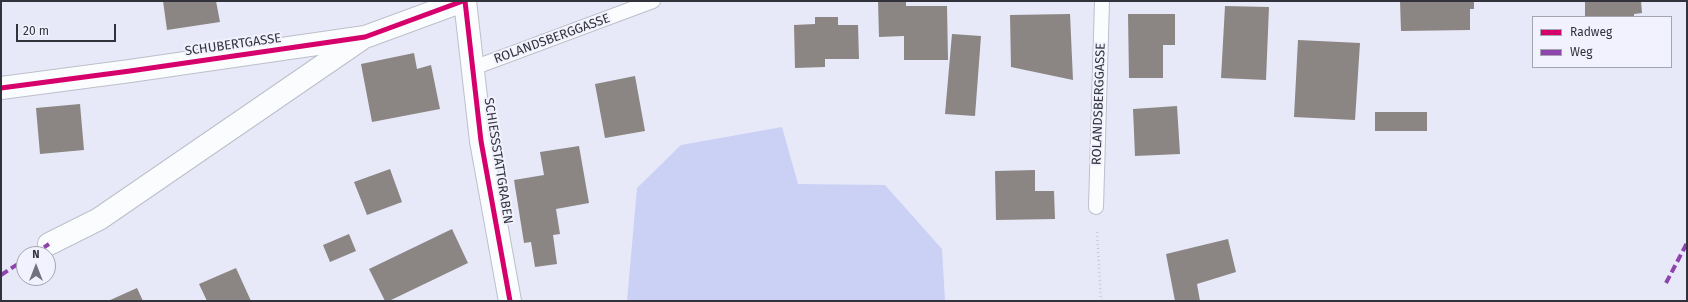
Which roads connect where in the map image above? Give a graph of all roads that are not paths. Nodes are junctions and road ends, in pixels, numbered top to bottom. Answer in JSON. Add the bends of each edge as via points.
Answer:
{"nodes":[{"id":1,"x":464,"y":1,"type":"edge"},
{"id":2,"x":653,"y":1,"type":"edge"},
{"id":3,"x":1102,"y":1,"type":"edge"},
{"id":4,"x":365,"y":38,"type":"junction"},
{"id":5,"x":473,"y":68,"type":"junction"},
{"id":6,"x":1,"y":88,"type":"edge"},
{"id":7,"x":1096,"y":207,"type":"road end"},
{"id":8,"x":49,"y":244,"type":"dead end"},
{"id":9,"x":510,"y":301,"type":"edge"}],
"edges":[{"from":1,"to":4,"type":"street","name":"SCHUBERTGASSE"},
{"from":1,"to":5,"type":"street","name":"SCHIESSSTATTGRABEN"},
{"from":2,"to":5,"type":"lane","name":"ROLANDSBERGGASSE"},
{"from":3,"to":7,"type":"lane","name":"ROLANDSBERGGASSE"},
{"from":4,"to":6,"type":"street","name":"SCHUBERTGASSE"},
{"from":4,"to":8,"type":"street","name":"SCHUBERTGASSE","via":[[99,219]]},
{"from":5,"to":9,"type":"street","name":"SCHIESSSTATTGRABEN","via":[[481,141]]}]}
